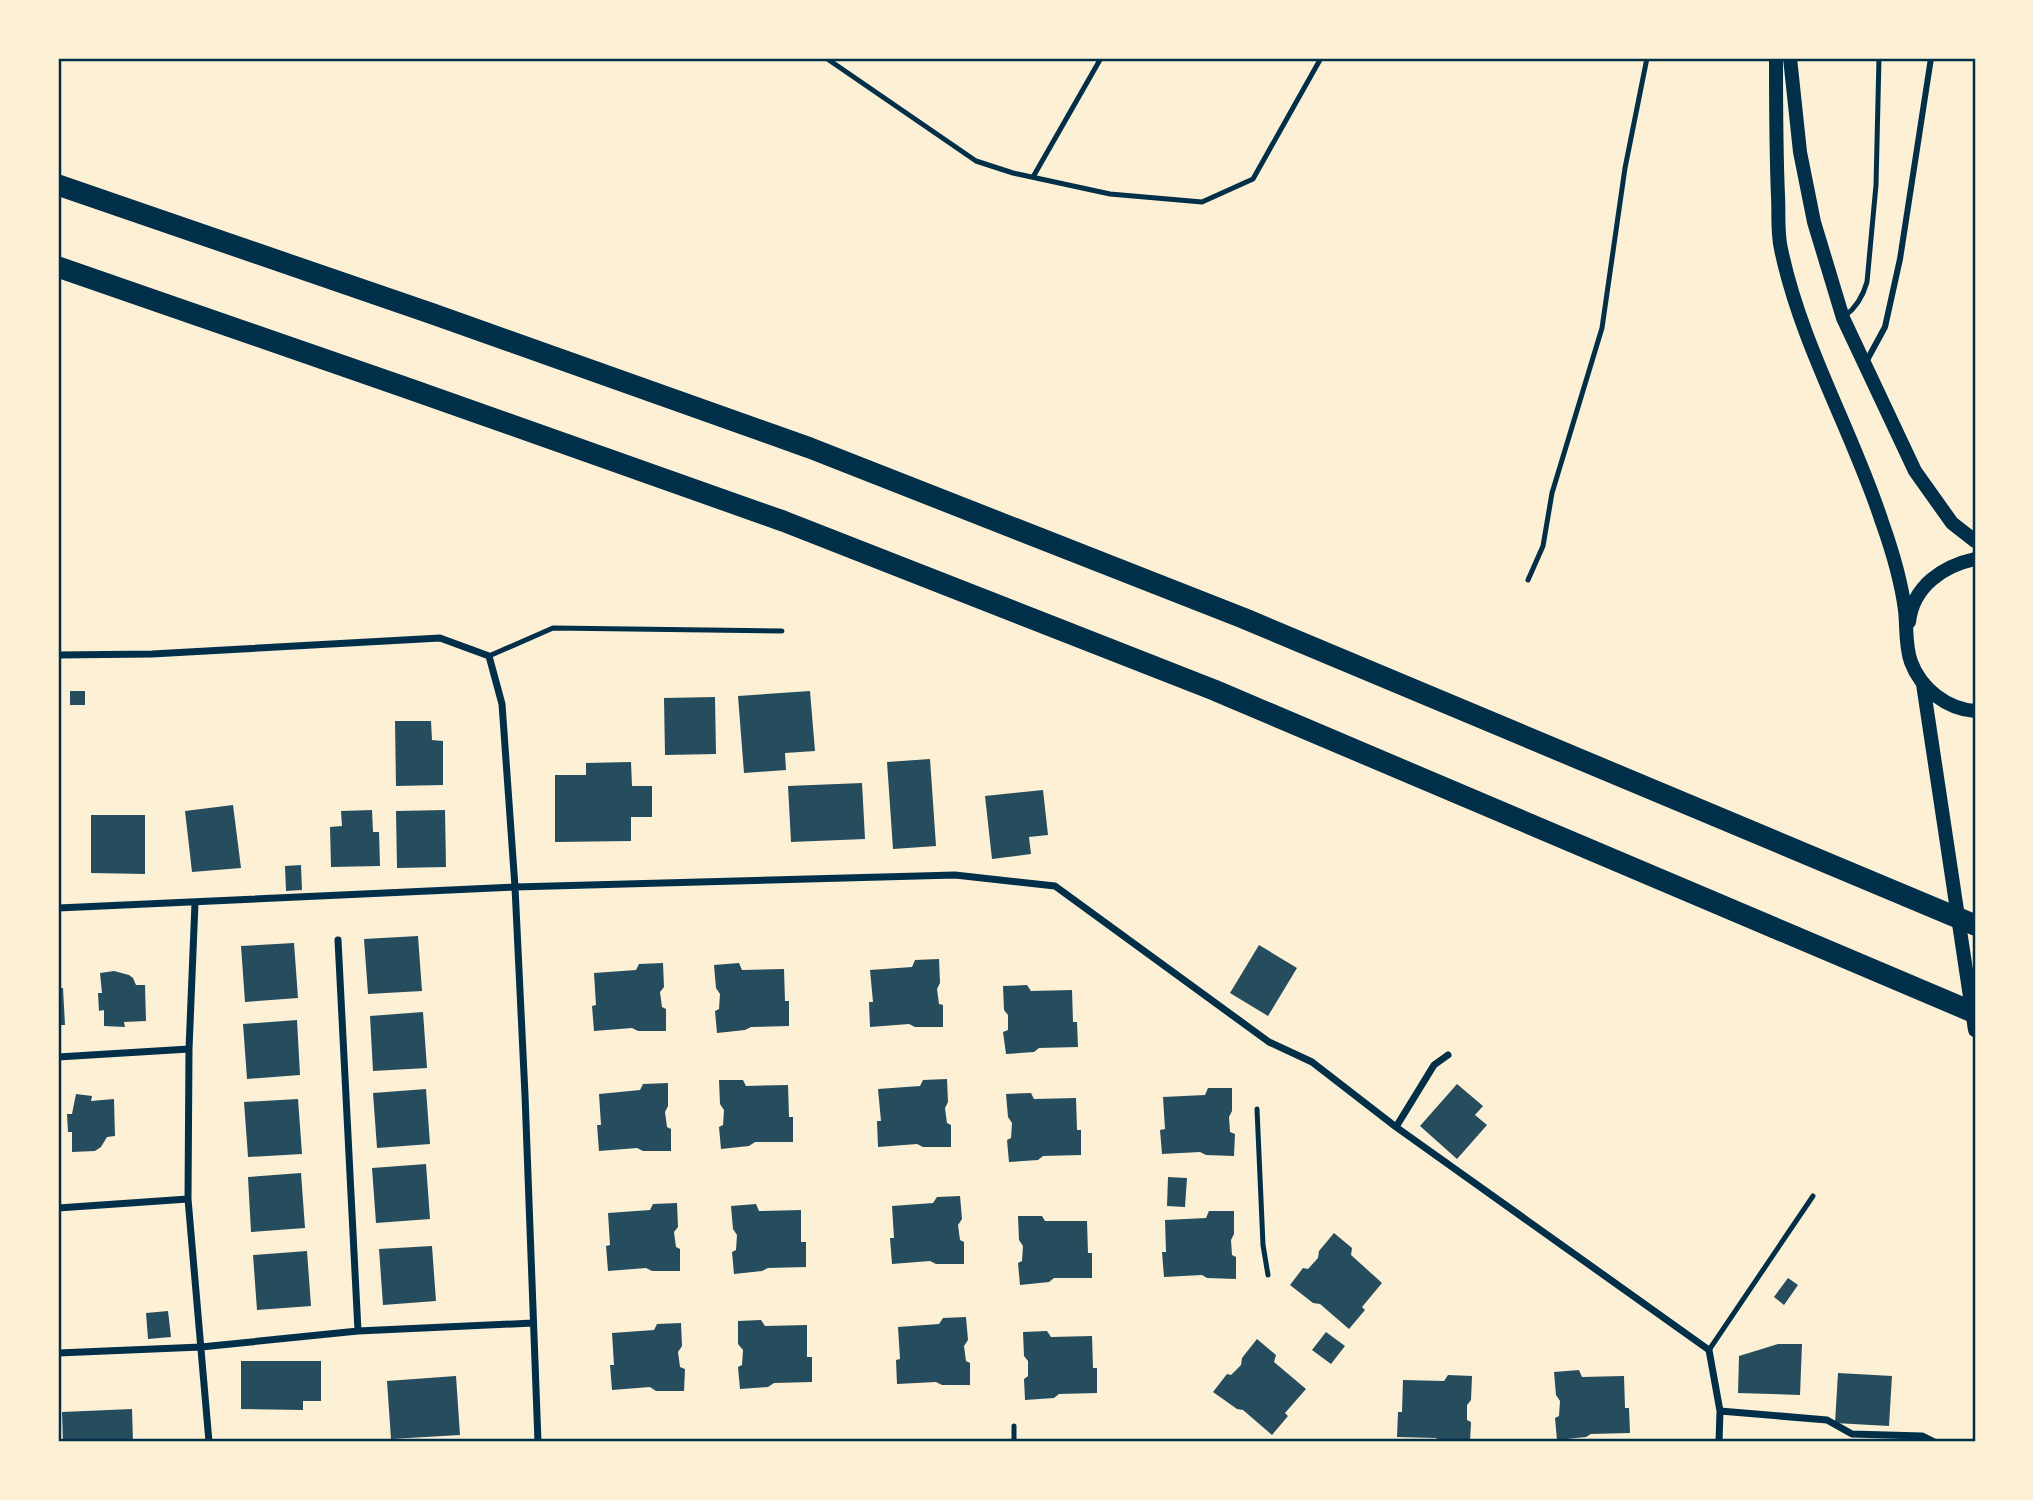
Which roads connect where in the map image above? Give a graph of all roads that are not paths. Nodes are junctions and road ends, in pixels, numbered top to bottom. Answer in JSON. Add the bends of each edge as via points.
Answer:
{"nodes":[{"id":1,"x":826,"y":58,"type":"edge"},
{"id":2,"x":1101,"y":58,"type":"edge"},
{"id":3,"x":1321,"y":58,"type":"edge"},
{"id":4,"x":1647,"y":58,"type":"edge"},
{"id":5,"x":1776,"y":58,"type":"edge"},
{"id":6,"x":1790,"y":58,"type":"edge"},
{"id":7,"x":1879,"y":58,"type":"edge"},
{"id":8,"x":1931,"y":58,"type":"edge"},
{"id":9,"x":1033,"y":177,"type":"junction"},
{"id":10,"x":58,"y":185,"type":"edge"},
{"id":11,"x":58,"y":267,"type":"edge"},
{"id":12,"x":1843,"y":318,"type":"junction"},
{"id":13,"x":1864,"y":365,"type":"junction"},
{"id":14,"x":1975,"y":541,"type":"edge"},
{"id":15,"x":1975,"y":559,"type":"edge"},
{"id":16,"x":1528,"y":580,"type":"dead end"},
{"id":17,"x":782,"y":631,"type":"dead end"},
{"id":18,"x":1907,"y":637,"type":"junction"},
{"id":19,"x":58,"y":655,"type":"edge"},
{"id":20,"x":489,"y":656,"type":"junction"},
{"id":21,"x":1923,"y":684,"type":"junction"},
{"id":22,"x":1975,"y":711,"type":"edge"},
{"id":23,"x":515,"y":887,"type":"junction"},
{"id":24,"x":195,"y":903,"type":"junction"},
{"id":25,"x":58,"y":908,"type":"edge"},
{"id":26,"x":1975,"y":925,"type":"edge"},
{"id":27,"x":338,"y":940,"type":"dead end"},
{"id":28,"x":1975,"y":1013,"type":"edge"},
{"id":29,"x":1975,"y":1030,"type":"edge"},
{"id":30,"x":189,"y":1049,"type":"junction"},
{"id":31,"x":1448,"y":1055,"type":"dead end"},
{"id":32,"x":58,"y":1057,"type":"edge"},
{"id":33,"x":1257,"y":1109,"type":"dead end"},
{"id":34,"x":1396,"y":1126,"type":"junction"},
{"id":35,"x":1813,"y":1196,"type":"dead end"},
{"id":36,"x":188,"y":1199,"type":"junction"},
{"id":37,"x":58,"y":1208,"type":"edge"},
{"id":38,"x":1268,"y":1275,"type":"dead end"},
{"id":39,"x":533,"y":1322,"type":"junction"},
{"id":40,"x":358,"y":1331,"type":"junction"},
{"id":41,"x":201,"y":1347,"type":"junction"},
{"id":42,"x":1709,"y":1350,"type":"junction"},
{"id":43,"x":58,"y":1353,"type":"edge"},
{"id":44,"x":1720,"y":1411,"type":"junction"},
{"id":45,"x":1014,"y":1426,"type":"dead end"},
{"id":46,"x":209,"y":1442,"type":"edge"},
{"id":47,"x":538,"y":1442,"type":"edge"},
{"id":48,"x":1014,"y":1442,"type":"edge"},
{"id":49,"x":1719,"y":1442,"type":"edge"},
{"id":50,"x":1934,"y":1442,"type":"edge"}],
"edges":[{"from":1,"to":9,"type":"lane","via":[[976,161]]},
{"from":2,"to":9,"type":"lane"},
{"from":3,"to":9,"type":"lane","via":[[1253,179],[1202,202],[1110,194]]},
{"from":4,"to":16,"type":"lane","via":[[1625,167],[1602,328],[1552,492],[1543,546]]},
{"from":5,"to":18,"type":"main road","via":[[1780,247],[1807,338],[1883,523],[1898,576]]},
{"from":6,"to":12,"type":"main road","via":[[1800,152],[1814,222]]},
{"from":7,"to":12,"type":"lane","via":[[1876,186],[1867,282],[1856,307]]},
{"from":8,"to":13,"type":"street","via":[[1900,259],[1885,327]]},
{"from":10,"to":26,"type":"highway","via":[[823,453],[1243,618]]},
{"from":11,"to":28,"type":"highway","via":[[783,521],[1214,690]]},
{"from":12,"to":13,"type":"main road"},
{"from":13,"to":14,"type":"main road","via":[[1915,471],[1952,523]]},
{"from":15,"to":18,"type":"main road","via":[[1936,574],[1920,591],[1910,612]]},
{"from":17,"to":20,"type":"lane","via":[[553,628]]},
{"from":18,"to":21,"type":"main road","via":[[1911,662]]},
{"from":19,"to":20,"type":"street","via":[[440,638]]},
{"from":20,"to":23,"type":"street","via":[[502,704]]},
{"from":21,"to":22,"type":"main road","via":[[1942,700]]},
{"from":21,"to":29,"type":"main road"},
{"from":23,"to":24,"type":"street"},
{"from":23,"to":34,"type":"street","via":[[955,876],[1055,886],[1269,1042],[1312,1062]]},
{"from":23,"to":39,"type":"street"},
{"from":24,"to":25,"type":"street"},
{"from":24,"to":30,"type":"street"},
{"from":27,"to":40,"type":"street"},
{"from":30,"to":32,"type":"street"},
{"from":30,"to":36,"type":"street"},
{"from":31,"to":34,"type":"street","via":[[1434,1065]]},
{"from":33,"to":38,"type":"lane"},
{"from":34,"to":42,"type":"street"},
{"from":35,"to":42,"type":"lane"},
{"from":36,"to":37,"type":"street"},
{"from":36,"to":41,"type":"street"},
{"from":39,"to":40,"type":"street"},
{"from":39,"to":47,"type":"street"},
{"from":40,"to":41,"type":"street"},
{"from":41,"to":43,"type":"street"},
{"from":41,"to":46,"type":"street"},
{"from":42,"to":44,"type":"street"},
{"from":44,"to":49,"type":"street"},
{"from":44,"to":50,"type":"street","via":[[1828,1420],[1852,1434],[1922,1436]]},
{"from":45,"to":48,"type":"lane"}]}
